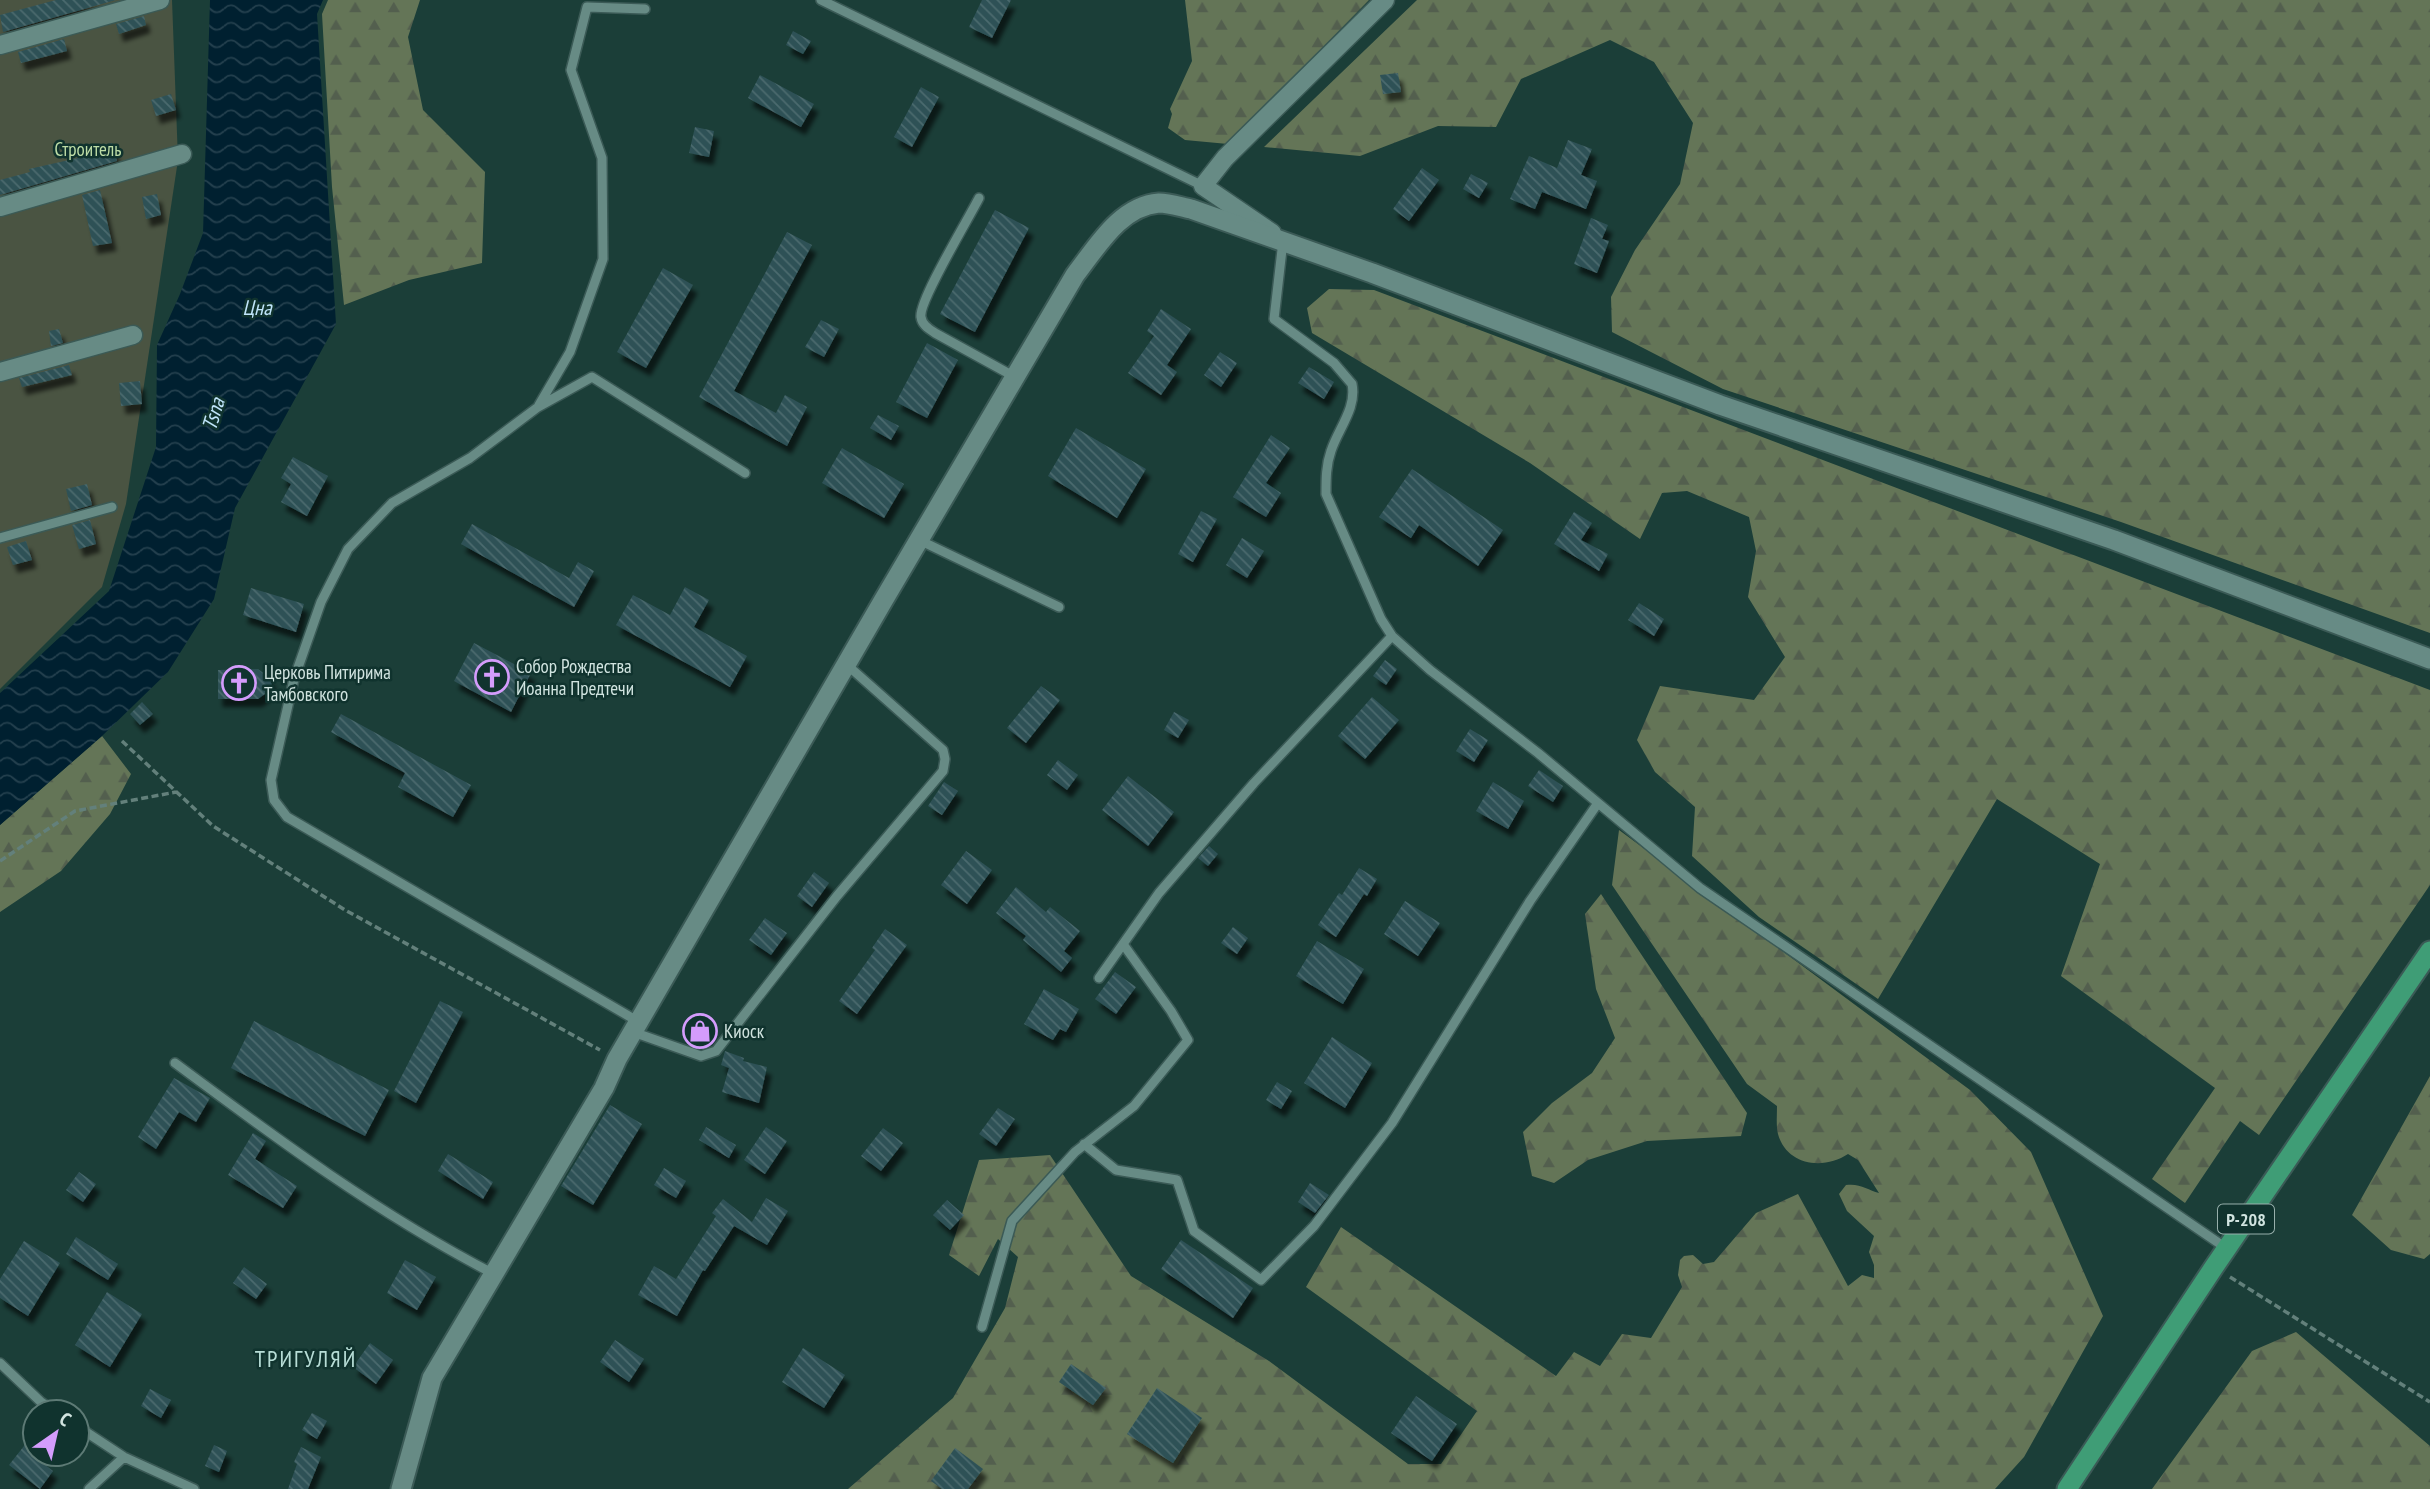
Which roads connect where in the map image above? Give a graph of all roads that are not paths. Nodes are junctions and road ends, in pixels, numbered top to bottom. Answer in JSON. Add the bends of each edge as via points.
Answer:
{"nodes":[{"id":1,"x":160,"y":0,"type":"edge"},
{"id":2,"x":821,"y":0,"type":"edge"},
{"id":3,"x":1385,"y":0,"type":"edge"},
{"id":4,"x":645,"y":9,"type":"dead end"},
{"id":5,"x":0,"y":45,"type":"edge"},
{"id":6,"x":182,"y":154,"type":"dead end"},
{"id":7,"x":1203,"y":186,"type":"junction"},
{"id":8,"x":979,"y":198,"type":"dead end"},
{"id":9,"x":0,"y":207,"type":"edge"},
{"id":10,"x":1283,"y":241,"type":"junction"},
{"id":11,"x":132,"y":335,"type":"dead end"},
{"id":12,"x":0,"y":372,"type":"edge"},
{"id":13,"x":1015,"y":377,"type":"junction"},
{"id":14,"x":538,"y":407,"type":"junction"},
{"id":15,"x":745,"y":473,"type":"dead end"},
{"id":16,"x":112,"y":507,"type":"dead end"},
{"id":17,"x":0,"y":538,"type":"edge"},
{"id":18,"x":919,"y":540,"type":"junction"},
{"id":19,"x":1059,"y":607,"type":"dead end"},
{"id":20,"x":1392,"y":636,"type":"junction"},
{"id":21,"x":2430,"y":659,"type":"edge"},
{"id":22,"x":846,"y":664,"type":"junction"},
{"id":23,"x":1598,"y":803,"type":"junction"},
{"id":24,"x":1123,"y":944,"type":"junction"},
{"id":25,"x":2430,"y":951,"type":"edge"},
{"id":26,"x":1099,"y":978,"type":"dead end"},
{"id":27,"x":636,"y":1027,"type":"junction"},
{"id":28,"x":175,"y":1063,"type":"dead end"},
{"id":29,"x":1084,"y":1144,"type":"junction"},
{"id":30,"x":2226,"y":1248,"type":"junction"},
{"id":31,"x":494,"y":1274,"type":"junction"},
{"id":32,"x":982,"y":1327,"type":"dead end"},
{"id":33,"x":0,"y":1363,"type":"edge"},
{"id":34,"x":37,"y":1398,"type":"edge"},
{"id":35,"x":91,"y":1435,"type":"edge"},
{"id":36,"x":124,"y":1457,"type":"junction"},
{"id":37,"x":89,"y":1489,"type":"edge"},
{"id":38,"x":194,"y":1489,"type":"edge"},
{"id":39,"x":401,"y":1489,"type":"edge"},
{"id":40,"x":2067,"y":1489,"type":"edge"}],
"edges":[{"from":1,"to":5,"type":"street"},
{"from":2,"to":7,"type":"lane"},
{"from":3,"to":7,"type":"street","via":[[1225,158]]},
{"from":4,"to":14,"type":"lane","via":[[587,7],[571,70],[601,158],[603,259],[570,352]]},
{"from":6,"to":9,"type":"street"},
{"from":7,"to":10,"type":"street"},
{"from":8,"to":13,"type":"lane","via":[[920,315],[935,334]]},
{"from":10,"to":13,"type":"street","via":[[1191,209],[1161,203],[1136,208],[1113,227],[1075,275]]},
{"from":10,"to":20,"type":"lane","via":[[1275,319],[1334,363],[1353,384],[1352,404],[1325,472],[1326,494]]},
{"from":10,"to":21,"type":"street","via":[[1720,405],[2114,540]]},
{"from":11,"to":12,"type":"street"},
{"from":13,"to":18,"type":"street"},
{"from":14,"to":15,"type":"lane","via":[[592,377]]},
{"from":14,"to":27,"type":"lane","via":[[470,458],[392,503],[348,549],[321,602],[294,679],[271,793],[287,817]]},
{"from":16,"to":17,"type":"lane"},
{"from":18,"to":19,"type":"lane"},
{"from":18,"to":22,"type":"street"},
{"from":20,"to":23,"type":"lane"},
{"from":20,"to":24,"type":"lane","via":[[1254,783],[1159,893]]},
{"from":22,"to":27,"type":"street"},
{"from":22,"to":27,"type":"lane","via":[[943,750],[943,771],[837,896],[716,1051],[701,1056]]},
{"from":23,"to":29,"type":"lane","via":[[1530,901],[1392,1123],[1314,1226],[1261,1280],[1194,1231],[1177,1180],[1116,1170]]},
{"from":23,"to":30,"type":"lane","via":[[1700,888]]},
{"from":24,"to":26,"type":"lane"},
{"from":24,"to":29,"type":"lane","via":[[1188,1040],[1135,1106]]},
{"from":25,"to":30,"type":"main road","number":"Р-208"},
{"from":27,"to":31,"type":"street"},
{"from":28,"to":31,"type":"lane","via":[[307,1162]]},
{"from":29,"to":32,"type":"lane","via":[[1012,1221]]},
{"from":30,"to":40,"type":"main road","number":"Р-208"},
{"from":31,"to":39,"type":"street","via":[[432,1378]]},
{"from":33,"to":34,"type":"lane"},
{"from":35,"to":36,"type":"lane"},
{"from":36,"to":37,"type":"lane"},
{"from":36,"to":38,"type":"lane"}]}
